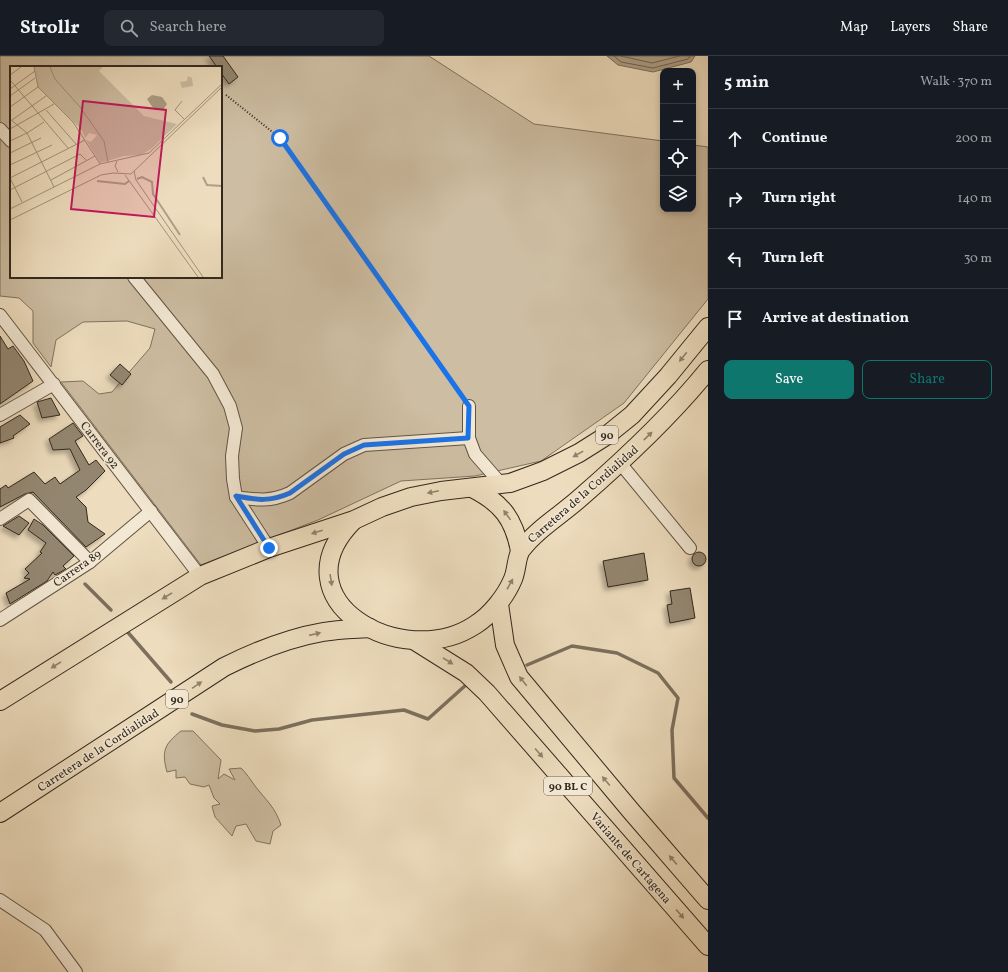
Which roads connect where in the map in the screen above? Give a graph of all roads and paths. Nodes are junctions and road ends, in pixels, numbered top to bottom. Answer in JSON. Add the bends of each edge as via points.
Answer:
{"nodes":[{"id":1,"x":226,"y":96,"type":"dead end"},
{"id":2,"x":0,"y":129,"type":"edge"},
{"id":3,"x":10,"y":140,"type":"edge"},
{"id":4,"x":135,"y":278,"type":"edge"},
{"id":5,"x":0,"y":315,"type":"edge"},
{"id":6,"x":708,"y":327,"type":"edge"},
{"id":7,"x":708,"y":370,"type":"edge"},
{"id":8,"x":54,"y":384,"type":"junction"},
{"id":9,"x":469,"y":406,"type":"joint"},
{"id":10,"x":0,"y":415,"type":"edge"},
{"id":11,"x":468,"y":438,"type":"junction"},
{"id":12,"x":620,"y":463,"type":"junction"},
{"id":13,"x":502,"y":485,"type":"junction"},
{"id":14,"x":472,"y":488,"type":"junction"},
{"id":15,"x":236,"y":496,"type":"junction"},
{"id":16,"x":151,"y":511,"type":"junction"},
{"id":17,"x":0,"y":519,"type":"edge"},
{"id":18,"x":354,"y":520,"type":"junction"},
{"id":19,"x":269,"y":548,"type":"junction"},
{"id":20,"x":690,"y":548,"type":"dead end"},
{"id":21,"x":520,"y":551,"type":"junction"},
{"id":22,"x":90,"y":562,"type":"junction"},
{"id":23,"x":200,"y":576,"type":"junction"},
{"id":24,"x":498,"y":604,"type":"junction"},
{"id":25,"x":0,"y":620,"type":"edge"},
{"id":26,"x":370,"y":628,"type":"junction"},
{"id":27,"x":415,"y":641,"type":"junction"},
{"id":28,"x":0,"y":701,"type":"edge"},
{"id":29,"x":0,"y":813,"type":"edge"},
{"id":30,"x":0,"y":900,"type":"edge"},
{"id":31,"x":708,"y":900,"type":"edge"},
{"id":32,"x":708,"y":946,"type":"edge"},
{"id":33,"x":76,"y":972,"type":"edge"}],
"edges":[{"from":1,"to":9,"type":"path","via":[[280,138]]},
{"from":2,"to":3,"type":"street"},
{"from":4,"to":15,"type":"street","via":[[213,374],[230,406],[236,428],[232,456]]},
{"from":5,"to":8,"type":"street","name":"Carrera 92"},
{"from":6,"to":13,"type":"highway","number":"90","one_way":true,"via":[[632,415],[606,436],[579,454],[543,471]]},
{"from":12,"to":7,"type":"highway","name":"Carretera de la Cordialidad","number":"90","one_way":true,"via":[[669,416]]},
{"from":8,"to":10,"type":"street"},
{"from":8,"to":16,"type":"street","name":"Carrera 92"},
{"from":9,"to":11,"type":"street"},
{"from":11,"to":13,"type":"street","via":[[475,454]]},
{"from":11,"to":15,"type":"street","via":[[364,445],[344,454],[284,496],[264,501]]},
{"from":12,"to":20,"type":"street"},
{"from":12,"to":21,"type":"highway","name":"Carretera de la Cordialidad","number":"90","via":[[536,534]]},
{"from":13,"to":14,"type":"highway","number":"90"},
{"from":14,"to":18,"type":"highway","one_way":true,"via":[[411,497]]},
{"from":21,"to":14,"type":"highway","one_way":true,"via":[[515,530],[500,506]]},
{"from":15,"to":19,"type":"street"},
{"from":16,"to":22,"type":"street","name":"Carrera 89"},
{"from":16,"to":23,"type":"street","name":"Carrera 92"},
{"from":17,"to":22,"type":"street","via":[[29,500]]},
{"from":18,"to":19,"type":"highway","one_way":true},
{"from":18,"to":26,"type":"highway","one_way":true,"via":[[342,532],[334,546],[330,562],[330,579],[334,595],[343,609],[355,620]]},
{"from":19,"to":23,"type":"highway"},
{"from":24,"to":21,"type":"highway","name":"Carretera de la Cordialidad","one_way":true,"via":[[513,579]]},
{"from":22,"to":25,"type":"street","name":"Carrera 89"},
{"from":23,"to":28,"type":"highway","one_way":true},
{"from":24,"to":27,"type":"highway","name":"Carretera de la Cordialidad","via":[[475,625],[446,638]]},
{"from":31,"to":24,"type":"highway","number":"90 BL C","one_way":true,"via":[[520,677],[506,645]]},
{"from":26,"to":27,"type":"highway","name":"Carretera de la Cordialidad","via":[[392,638]]},
{"from":29,"to":26,"type":"highway","name":"Carretera de la Cordialidad","number":"90","one_way":true,"via":[[231,664],[287,640],[324,632]]},
{"from":27,"to":32,"type":"highway","name":"Variante de Cartagena","number":"90 BL C","one_way":true,"via":[[466,673],[487,693]]},
{"from":30,"to":33,"type":"street","via":[[45,930]]}]}
